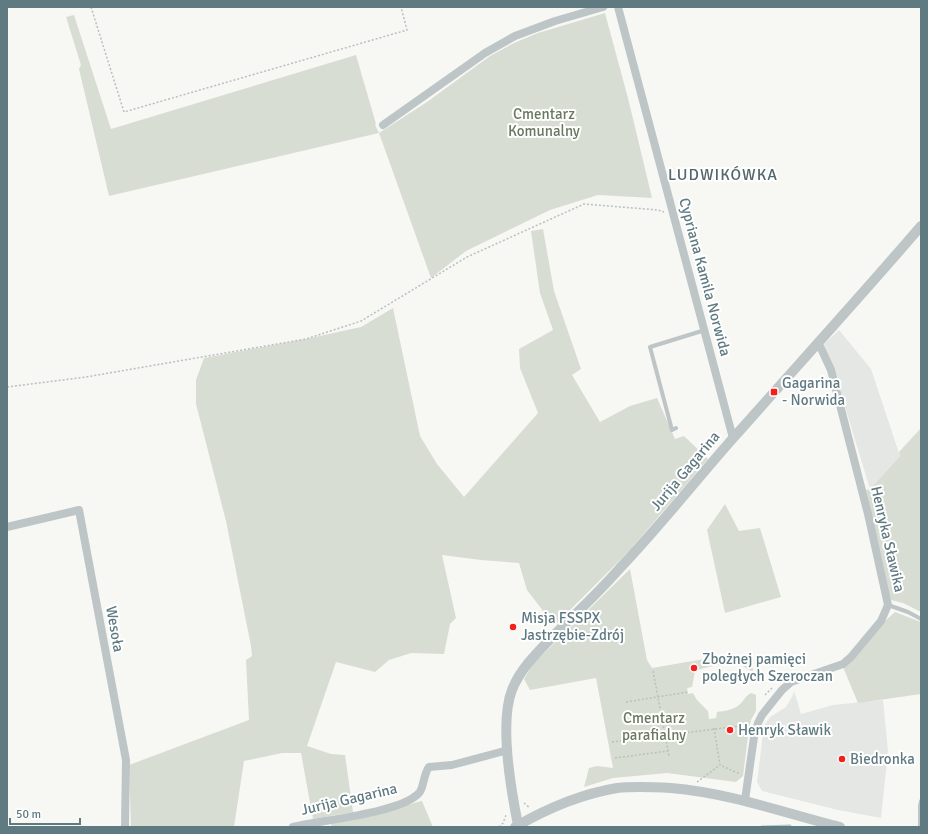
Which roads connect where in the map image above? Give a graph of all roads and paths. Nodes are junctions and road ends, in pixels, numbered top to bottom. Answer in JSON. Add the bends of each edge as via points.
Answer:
{"nodes":[{"id":1,"x":91,"y":7,"type":"edge"},
{"id":2,"x":401,"y":7,"type":"edge"},
{"id":3,"x":603,"y":7,"type":"edge"},
{"id":4,"x":618,"y":7,"type":"edge"},
{"id":5,"x":383,"y":125,"type":"dead end"},
{"id":6,"x":674,"y":216,"type":"junction"},
{"id":7,"x":921,"y":226,"type":"edge"},
{"id":8,"x":705,"y":330,"type":"junction"},
{"id":9,"x":819,"y":344,"type":"junction"},
{"id":10,"x":7,"y":387,"type":"edge"},
{"id":11,"x":676,"y":428,"type":"dead end"},
{"id":12,"x":733,"y":438,"type":"junction"},
{"id":13,"x":7,"y":527,"type":"edge"},
{"id":14,"x":888,"y":605,"type":"junction"},
{"id":15,"x":921,"y":619,"type":"edge"},
{"id":16,"x":653,"y":671,"type":"dead end"},
{"id":17,"x":688,"y":692,"type":"dead end"},
{"id":18,"x":658,"y":697,"type":"junction"},
{"id":19,"x":626,"y":702,"type":"dead end"},
{"id":20,"x":748,"y":725,"type":"dead end"},
{"id":21,"x":714,"y":728,"type":"junction"},
{"id":22,"x":665,"y":735,"type":"junction"},
{"id":23,"x":612,"y":742,"type":"dead end"},
{"id":24,"x":508,"y":750,"type":"junction"},
{"id":25,"x":668,"y":751,"type":"junction"},
{"id":26,"x":668,"y":756,"type":"dead end"},
{"id":27,"x":615,"y":758,"type":"dead end"},
{"id":28,"x":720,"y":766,"type":"junction"},
{"id":29,"x":740,"y":774,"type":"dead end"},
{"id":30,"x":693,"y":784,"type":"dead end"},
{"id":31,"x":745,"y":800,"type":"junction"},
{"id":32,"x":921,"y":801,"type":"edge"},
{"id":33,"x":516,"y":826,"type":"edge"},
{"id":34,"x":125,"y":827,"type":"edge"},
{"id":35,"x":293,"y":827,"type":"edge"},
{"id":36,"x":840,"y":827,"type":"edge"},
{"id":37,"x":920,"y":827,"type":"edge"}],
"edges":[{"from":1,"to":2,"type":"path","via":[[124,112],[407,30]]},
{"from":3,"to":5,"type":"street","via":[[515,36],[485,53]]},
{"from":4,"to":6,"type":"street","name":"Cypriana Kamila Norwida"},
{"from":6,"to":8,"type":"street","name":"Cypriana Kamila Norwida"},
{"from":6,"to":10,"type":"path","via":[[658,210],[584,204],[467,257],[362,321],[313,337],[86,377]]},
{"from":7,"to":9,"type":"street","name":"Jurija Gagarina"},
{"from":8,"to":11,"type":"lane","via":[[650,347],[672,430]]},
{"from":8,"to":12,"type":"street","name":"Cypriana Kamila Norwida"},
{"from":9,"to":12,"type":"street","name":"Jurija Gagarina"},
{"from":9,"to":14,"type":"street","name":"Henryka Sławika","via":[[831,370],[868,514]]},
{"from":12,"to":24,"type":"street","name":"Jurija Gagarina","via":[[620,569],[526,665],[515,682],[509,701]]},
{"from":13,"to":34,"type":"street","name":"Wesoła","via":[[79,510],[126,760]]},
{"from":14,"to":15,"type":"lane"},
{"from":14,"to":31,"type":"street","name":"Henryka Sławika","via":[[881,621],[843,664],[791,682],[762,715],[754,737]]},
{"from":16,"to":18,"type":"path"},
{"from":17,"to":18,"type":"path"},
{"from":18,"to":19,"type":"path"},
{"from":18,"to":22,"type":"path"},
{"from":20,"to":21,"type":"path"},
{"from":21,"to":22,"type":"path"},
{"from":21,"to":28,"type":"path"},
{"from":22,"to":23,"type":"path"},
{"from":22,"to":25,"type":"path"},
{"from":24,"to":33,"type":"street","name":"Jurija Gagarina"},
{"from":24,"to":35,"type":"street","name":"Jurija Gagarina","via":[[452,765],[429,767],[424,776],[421,792],[402,804]]},
{"from":25,"to":26,"type":"path"},
{"from":25,"to":27,"type":"path"},
{"from":28,"to":29,"type":"path"},
{"from":28,"to":30,"type":"path"},
{"from":31,"to":33,"type":"street","via":[[686,789],[618,788],[569,801]]},
{"from":31,"to":36,"type":"street"},
{"from":32,"to":37,"type":"lane"}]}
